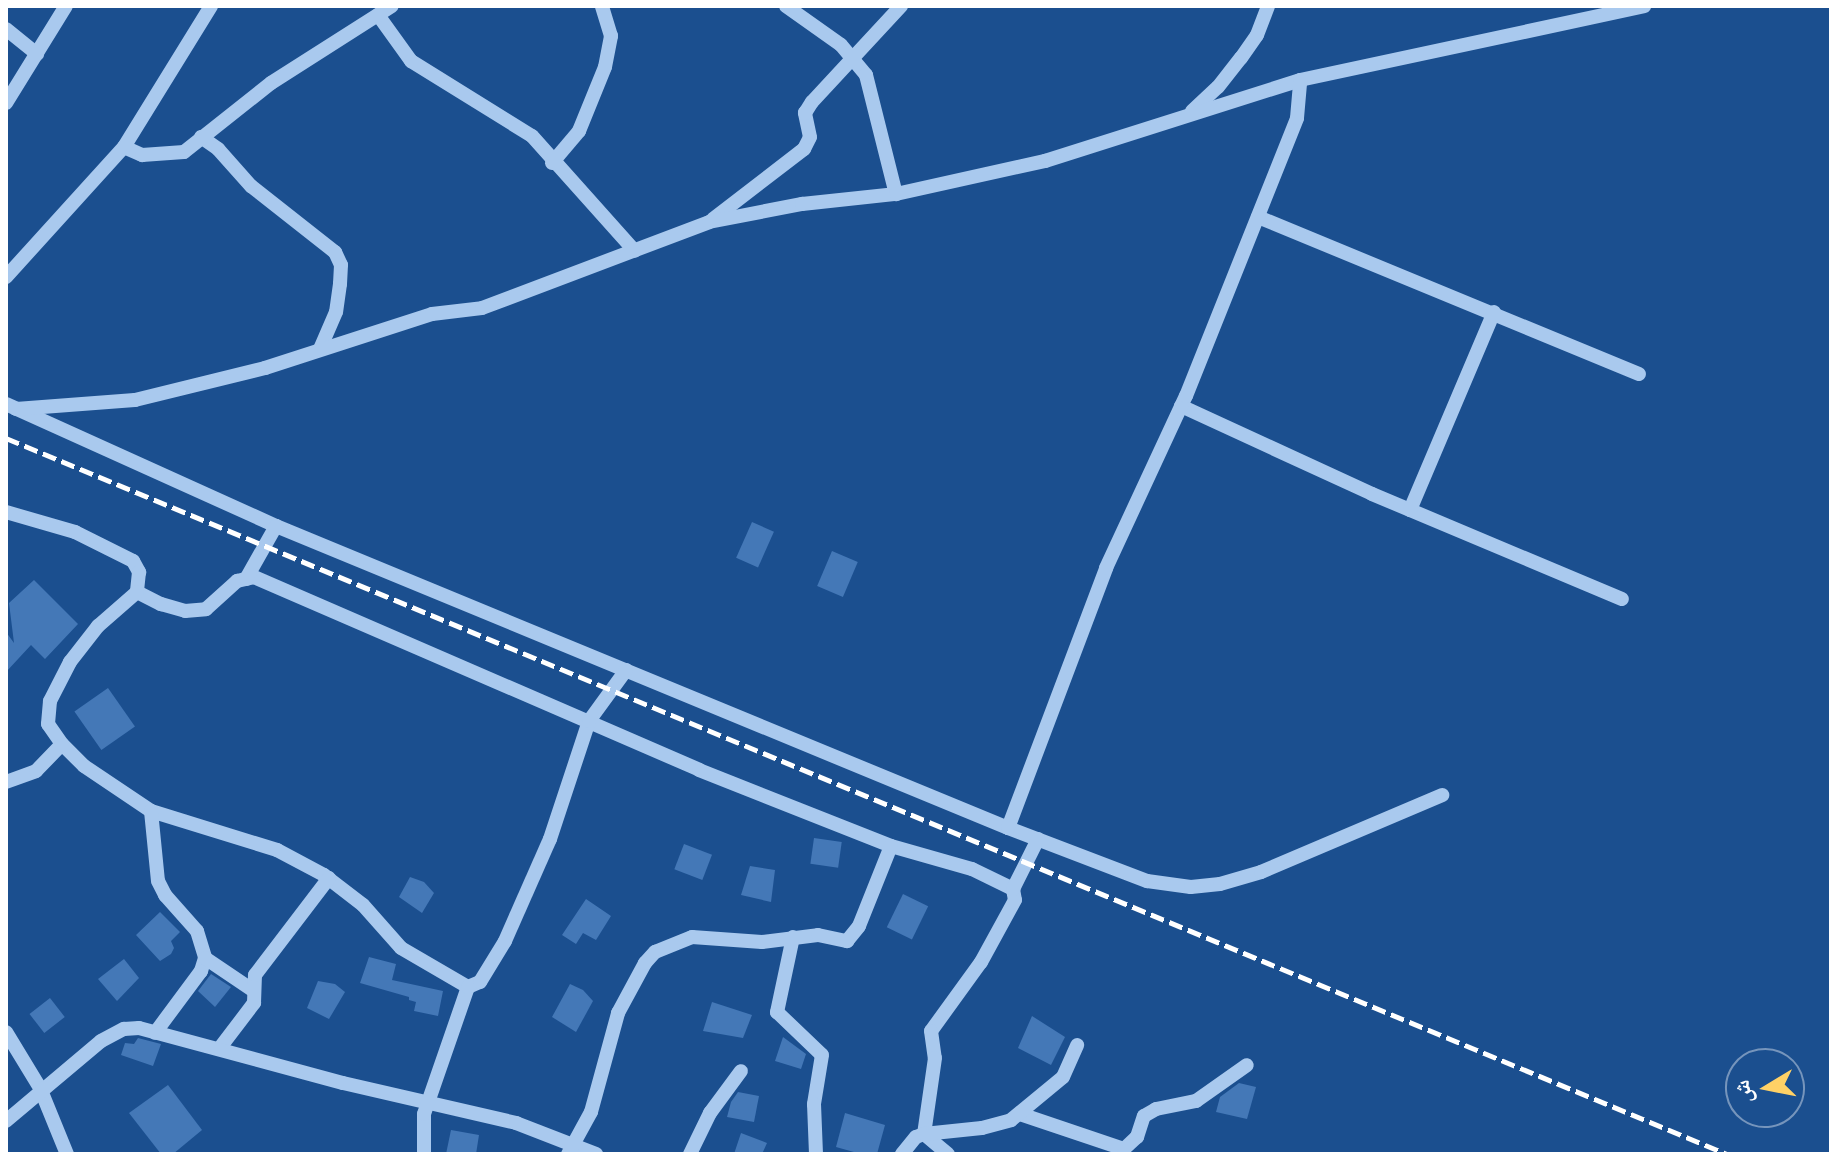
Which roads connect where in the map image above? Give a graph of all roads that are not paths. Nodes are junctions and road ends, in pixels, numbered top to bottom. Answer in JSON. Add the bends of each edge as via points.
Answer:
{"nodes":[{"id":1,"x":66,"y":6,"type":"edge"},
{"id":2,"x":211,"y":6,"type":"edge"},
{"id":3,"x":392,"y":6,"type":"edge"},
{"id":4,"x":602,"y":6,"type":"edge"},
{"id":5,"x":786,"y":6,"type":"edge"},
{"id":6,"x":901,"y":6,"type":"edge"},
{"id":7,"x":1268,"y":6,"type":"edge"},
{"id":8,"x":1644,"y":6,"type":"edge"},
{"id":9,"x":378,"y":15,"type":"junction"},
{"id":10,"x":6,"y":29,"type":"edge"},
{"id":11,"x":37,"y":54,"type":"junction"},
{"id":12,"x":853,"y":58,"type":"junction"},
{"id":13,"x":1300,"y":80,"type":"junction"},
{"id":14,"x":6,"y":103,"type":"edge"},
{"id":15,"x":1188,"y":114,"type":"junction"},
{"id":16,"x":201,"y":137,"type":"junction"},
{"id":17,"x":124,"y":147,"type":"junction"},
{"id":18,"x":552,"y":163,"type":"junction"},
{"id":19,"x":896,"y":194,"type":"junction"},
{"id":20,"x":1258,"y":217,"type":"junction"},
{"id":21,"x":709,"y":222,"type":"junction"},
{"id":22,"x":635,"y":251,"type":"junction"},
{"id":23,"x":6,"y":277,"type":"edge"},
{"id":24,"x":1494,"y":312,"type":"junction"},
{"id":25,"x":320,"y":349,"type":"junction"},
{"id":26,"x":1639,"y":374,"type":"dead end"},
{"id":27,"x":1181,"y":406,"type":"junction"},
{"id":28,"x":11,"y":407,"type":"edge"},
{"id":29,"x":1410,"y":510,"type":"junction"},
{"id":30,"x":6,"y":512,"type":"edge"},
{"id":31,"x":276,"y":526,"type":"junction"},
{"id":32,"x":246,"y":579,"type":"junction"},
{"id":33,"x":137,"y":592,"type":"junction"},
{"id":34,"x":1622,"y":599,"type":"dead end"},
{"id":35,"x":626,"y":670,"type":"junction"},
{"id":36,"x":589,"y":721,"type":"junction"},
{"id":37,"x":62,"y":744,"type":"junction"},
{"id":38,"x":6,"y":782,"type":"edge"},
{"id":39,"x":1442,"y":795,"type":"dead end"},
{"id":40,"x":151,"y":811,"type":"junction"},
{"id":41,"x":1008,"y":828,"type":"junction"},
{"id":42,"x":1038,"y":839,"type":"junction"},
{"id":43,"x":891,"y":846,"type":"junction"},
{"id":44,"x":329,"y":878,"type":"junction"},
{"id":45,"x":1013,"y":889,"type":"junction"},
{"id":46,"x":793,"y":937,"type":"junction"},
{"id":47,"x":205,"y":958,"type":"junction"},
{"id":48,"x":468,"y":987,"type":"junction"},
{"id":49,"x":254,"y":991,"type":"junction"},
{"id":50,"x":6,"y":1032,"type":"edge"},
{"id":51,"x":155,"y":1033,"type":"junction"},
{"id":52,"x":1077,"y":1045,"type":"dead end"},
{"id":53,"x":219,"y":1049,"type":"junction"},
{"id":54,"x":1247,"y":1065,"type":"dead end"},
{"id":55,"x":741,"y":1071,"type":"dead end"},
{"id":56,"x":40,"y":1088,"type":"junction"},
{"id":57,"x":428,"y":1102,"type":"junction"},
{"id":58,"x":1020,"y":1114,"type":"junction"},
{"id":59,"x":6,"y":1121,"type":"edge"},
{"id":60,"x":924,"y":1134,"type":"junction"},
{"id":61,"x":570,"y":1150,"type":"edge"},
{"id":62,"x":67,"y":1154,"type":"edge"},
{"id":63,"x":424,"y":1154,"type":"edge"},
{"id":64,"x":596,"y":1154,"type":"edge"},
{"id":65,"x":690,"y":1154,"type":"edge"},
{"id":66,"x":816,"y":1154,"type":"edge"},
{"id":67,"x":902,"y":1154,"type":"edge"},
{"id":68,"x":948,"y":1154,"type":"edge"}],
"edges":[{"from":1,"to":11,"type":"street"},
{"from":2,"to":17,"type":"street"},
{"from":3,"to":9,"type":"street"},
{"from":4,"to":18,"type":"street","via":[[611,36],[605,67],[579,131]]},
{"from":5,"to":12,"type":"street","via":[[821,28]]},
{"from":6,"to":12,"type":"street"},
{"from":7,"to":15,"type":"street","via":[[1241,58]]},
{"from":8,"to":13,"type":"street"},
{"from":9,"to":16,"type":"street","via":[[271,83]]},
{"from":9,"to":18,"type":"street","via":[[411,61],[532,136]]},
{"from":10,"to":11,"type":"street"},
{"from":11,"to":14,"type":"street"},
{"from":12,"to":19,"type":"street","via":[[872,89]]},
{"from":12,"to":21,"type":"street","via":[[805,113],[810,137],[804,149]]},
{"from":13,"to":15,"type":"street"},
{"from":13,"to":20,"type":"street","via":[[1297,118]]},
{"from":15,"to":19,"type":"street","via":[[1045,161]]},
{"from":16,"to":17,"type":"street","via":[[184,152],[170,155],[142,155]]},
{"from":16,"to":25,"type":"street","via":[[251,186],[335,252],[340,284]]},
{"from":17,"to":23,"type":"street"},
{"from":18,"to":22,"type":"street"},
{"from":19,"to":21,"type":"street","via":[[802,204]]},
{"from":20,"to":24,"type":"street"},
{"from":20,"to":27,"type":"street"},
{"from":21,"to":22,"type":"street"},
{"from":22,"to":25,"type":"street","via":[[482,308],[432,314]]},
{"from":24,"to":26,"type":"street"},
{"from":24,"to":29,"type":"street"},
{"from":25,"to":28,"type":"street","via":[[135,400]]},
{"from":27,"to":29,"type":"street"},
{"from":27,"to":41,"type":"street","via":[[1106,568]]},
{"from":28,"to":31,"type":"street"},
{"from":29,"to":34,"type":"street"},
{"from":30,"to":33,"type":"street","via":[[75,532],[133,561],[139,572]]},
{"from":31,"to":32,"type":"street"},
{"from":31,"to":35,"type":"street"},
{"from":32,"to":33,"type":"street","via":[[206,609],[185,611]]},
{"from":32,"to":36,"type":"street","via":[[254,577]]},
{"from":33,"to":37,"type":"street","via":[[98,626],[70,662],[50,701],[48,724]]},
{"from":35,"to":36,"type":"street"},
{"from":35,"to":41,"type":"street"},
{"from":36,"to":43,"type":"street"},
{"from":36,"to":48,"type":"street","via":[[527,897],[480,982]]},
{"from":37,"to":38,"type":"street","via":[[36,771]]},
{"from":37,"to":40,"type":"street","via":[[84,766]]},
{"from":39,"to":42,"type":"street","via":[[1261,872],[1220,884],[1191,887],[1147,881]]},
{"from":40,"to":44,"type":"street","via":[[277,850]]},
{"from":40,"to":47,"type":"street","via":[[158,881],[197,931]]},
{"from":41,"to":42,"type":"street"},
{"from":42,"to":45,"type":"street"},
{"from":43,"to":45,"type":"street","via":[[972,869]]},
{"from":43,"to":46,"type":"street","via":[[852,938]]},
{"from":44,"to":48,"type":"street","via":[[363,905],[401,948]]},
{"from":44,"to":49,"type":"street","via":[[255,975]]},
{"from":45,"to":60,"type":"street","via":[[1015,900],[981,962],[931,1031],[935,1058]]},
{"from":46,"to":61,"type":"street","via":[[762,942],[692,937],[655,952],[618,1013],[591,1112]]},
{"from":46,"to":66,"type":"street","via":[[777,1012],[822,1055],[814,1104]]},
{"from":47,"to":49,"type":"street"},
{"from":47,"to":51,"type":"street"},
{"from":48,"to":57,"type":"street"},
{"from":49,"to":53,"type":"street","via":[[254,1003]]},
{"from":50,"to":56,"type":"street"},
{"from":51,"to":53,"type":"street"},
{"from":51,"to":56,"type":"street","via":[[124,1029]]},
{"from":52,"to":58,"type":"street","via":[[1063,1077]]},
{"from":53,"to":57,"type":"street"},
{"from":54,"to":58,"type":"street","via":[[1196,1101],[1144,1116],[1137,1137],[1124,1149]]},
{"from":55,"to":65,"type":"street","via":[[710,1113]]},
{"from":56,"to":59,"type":"street"},
{"from":56,"to":62,"type":"street"},
{"from":57,"to":61,"type":"street","via":[[516,1123]]},
{"from":57,"to":63,"type":"street"},
{"from":58,"to":60,"type":"street","via":[[982,1128]]},
{"from":60,"to":67,"type":"street"},
{"from":60,"to":68,"type":"street"},
{"from":61,"to":64,"type":"street"}]}
